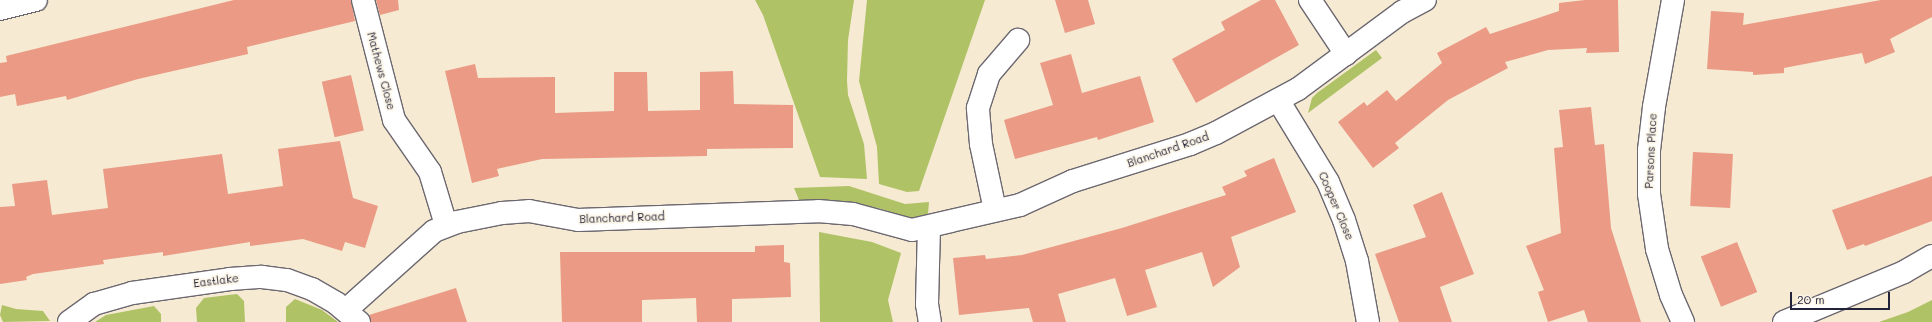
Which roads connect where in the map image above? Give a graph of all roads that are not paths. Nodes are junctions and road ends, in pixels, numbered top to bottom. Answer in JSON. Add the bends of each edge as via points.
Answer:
{"nodes":[{"id":1,"x":36,"y":0,"type":"edge"},
{"id":2,"x":363,"y":0,"type":"edge"},
{"id":3,"x":1310,"y":0,"type":"edge"},
{"id":4,"x":1425,"y":0,"type":"edge"},
{"id":5,"x":1673,"y":0,"type":"edge"},
{"id":6,"x":0,"y":9,"type":"edge"},
{"id":7,"x":1018,"y":40,"type":"dead end"},
{"id":8,"x":1346,"y":54,"type":"junction"},
{"id":9,"x":1278,"y":100,"type":"junction"},
{"id":10,"x":996,"y":210,"type":"junction"},
{"id":11,"x":446,"y":224,"type":"junction"},
{"id":12,"x":929,"y":227,"type":"junction"},
{"id":13,"x":1932,"y":256,"type":"edge"},
{"id":14,"x":353,"y":316,"type":"edge"},
{"id":15,"x":69,"y":322,"type":"edge"},
{"id":16,"x":930,"y":322,"type":"edge"},
{"id":17,"x":1368,"y":322,"type":"edge"},
{"id":18,"x":1683,"y":322,"type":"edge"},
{"id":19,"x":1784,"y":322,"type":"edge"}],
"edges":[{"from":1,"to":6,"type":"street"},
{"from":2,"to":11,"type":"street","name":"Mathews Close","via":[[394,120],[430,172]]},
{"from":3,"to":8,"type":"street"},
{"from":4,"to":8,"type":"street","name":"Blanchard Road","via":[[1402,12]]},
{"from":5,"to":18,"type":"street","name":"Parsons Place","via":[[1654,107],[1649,194],[1657,250],[1676,309]]},
{"from":7,"to":10,"type":"street","via":[[989,74],[978,108],[982,152]]},
{"from":8,"to":9,"type":"street","name":"Blanchard Road","via":[[1316,77]]},
{"from":9,"to":10,"type":"street","name":"Blanchard Road","via":[[1190,144],[1073,181],[1030,201]]},
{"from":9,"to":17,"type":"street","name":"Cooper Close","via":[[1328,182],[1344,220],[1357,262]]},
{"from":10,"to":12,"type":"street","name":"Blanchard Road"},
{"from":11,"to":12,"type":"street","name":"Blanchard Road","via":[[521,211],[578,220],[818,211],[854,214],[900,228]]},
{"from":11,"to":14,"type":"street","name":"Blanchard Road","via":[[420,241]]},
{"from":12,"to":16,"type":"street","via":[[927,304]]},
{"from":13,"to":19,"type":"street","via":[[1904,272]]},
{"from":14,"to":15,"type":"street","name":"Eastlake","via":[[299,283],[250,277],[132,293],[106,300],[84,310]]}]}
